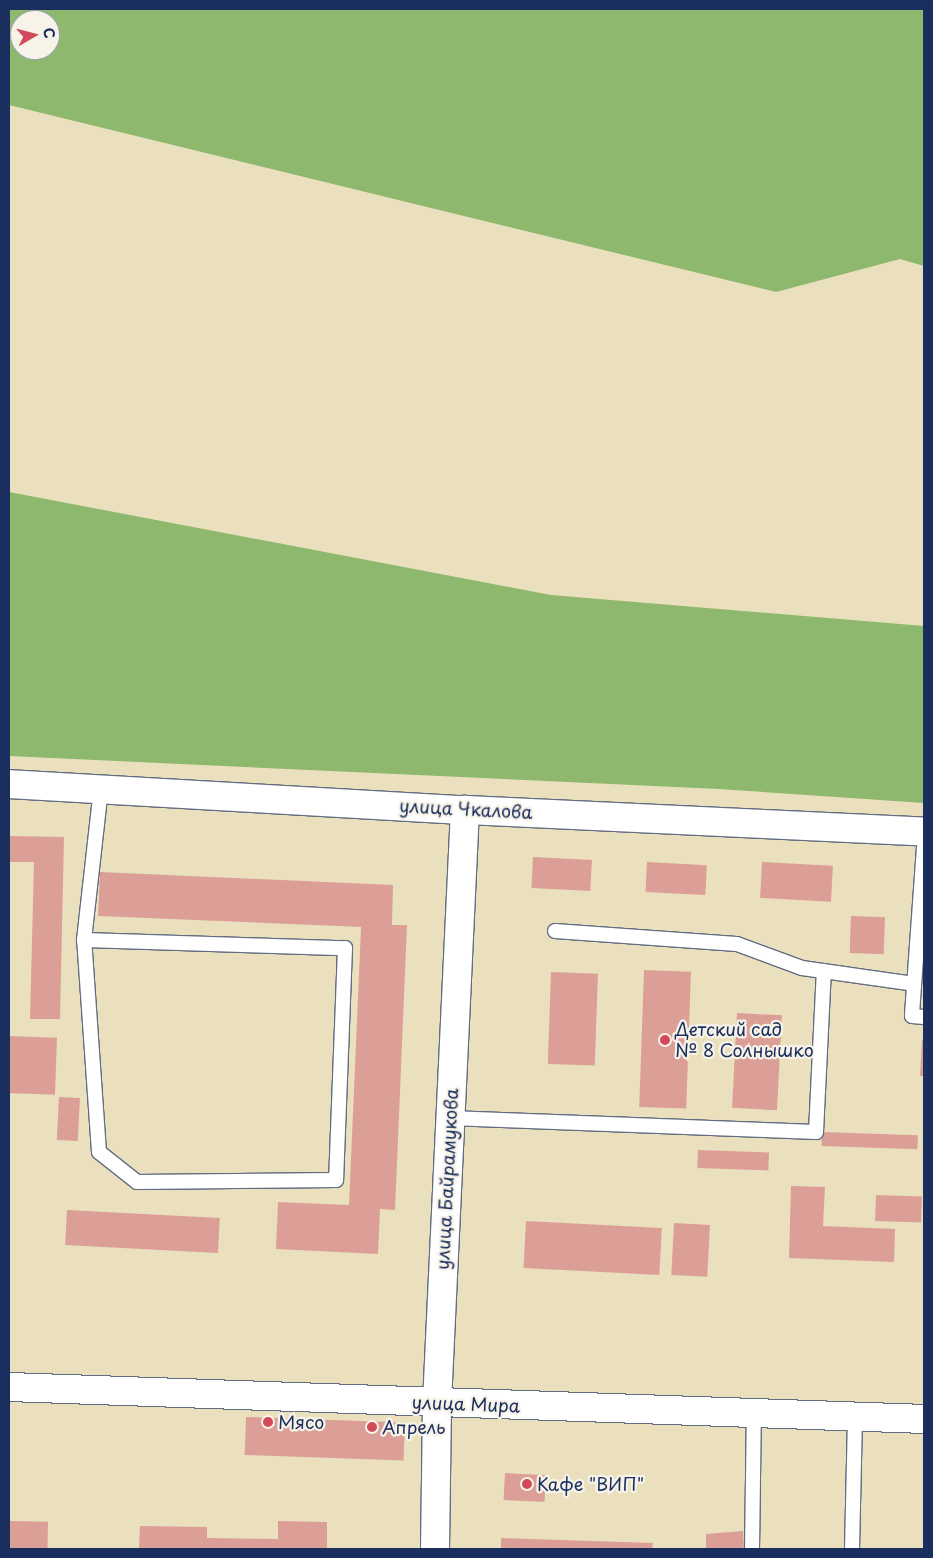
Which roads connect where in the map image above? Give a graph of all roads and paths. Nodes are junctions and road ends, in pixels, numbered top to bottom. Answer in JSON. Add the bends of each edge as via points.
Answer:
{"nodes":[{"id":1,"x":9,"y":784,"type":"edge"},
{"id":2,"x":101,"y":789,"type":"junction"},
{"id":3,"x":465,"y":810,"type":"junction"},
{"id":4,"x":924,"y":832,"type":"edge"},
{"id":5,"x":924,"y":847,"type":"edge"},
{"id":6,"x":555,"y":931,"type":"dead end"},
{"id":7,"x":84,"y":940,"type":"junction"},
{"id":8,"x":824,"y":971,"type":"junction"},
{"id":9,"x":914,"y":984,"type":"junction"},
{"id":10,"x":924,"y":1017,"type":"edge"},
{"id":11,"x":450,"y":1118,"type":"junction"},
{"id":12,"x":9,"y":1387,"type":"edge"},
{"id":13,"x":437,"y":1403,"type":"junction"},
{"id":14,"x":754,"y":1414,"type":"junction"},
{"id":15,"x":855,"y":1416,"type":"junction"},
{"id":16,"x":924,"y":1419,"type":"edge"},
{"id":17,"x":435,"y":1549,"type":"edge"},
{"id":18,"x":752,"y":1549,"type":"edge"},
{"id":19,"x":852,"y":1549,"type":"edge"}],
"edges":[{"from":1,"to":2,"type":"street","name":"улица Чкалова"},
{"from":2,"to":3,"type":"street","name":"улица Чкалова"},
{"from":2,"to":7,"type":"lane"},
{"from":3,"to":4,"type":"street","name":"улица Чкалова"},
{"from":3,"to":11,"type":"street","name":"улица Байрамукова"},
{"from":5,"to":9,"type":"lane"},
{"from":6,"to":8,"type":"lane","via":[[737,944],[802,968]]},
{"from":7,"to":7,"type":"lane","via":[[99,1152],[137,1182],[336,1180],[345,948]]},
{"from":8,"to":9,"type":"lane"},
{"from":8,"to":11,"type":"lane","via":[[816,1132]]},
{"from":9,"to":10,"type":"lane","via":[[912,1016]]},
{"from":11,"to":13,"type":"street","name":"улица Байрамукова"},
{"from":12,"to":13,"type":"street","name":"улица Мира"},
{"from":13,"to":14,"type":"street","name":"улица Мира"},
{"from":13,"to":17,"type":"street","name":"улица Байрамукова"},
{"from":14,"to":15,"type":"street","name":"улица Мира"},
{"from":14,"to":18,"type":"lane"},
{"from":15,"to":16,"type":"street","name":"улица Мира"},
{"from":15,"to":19,"type":"lane"}]}
